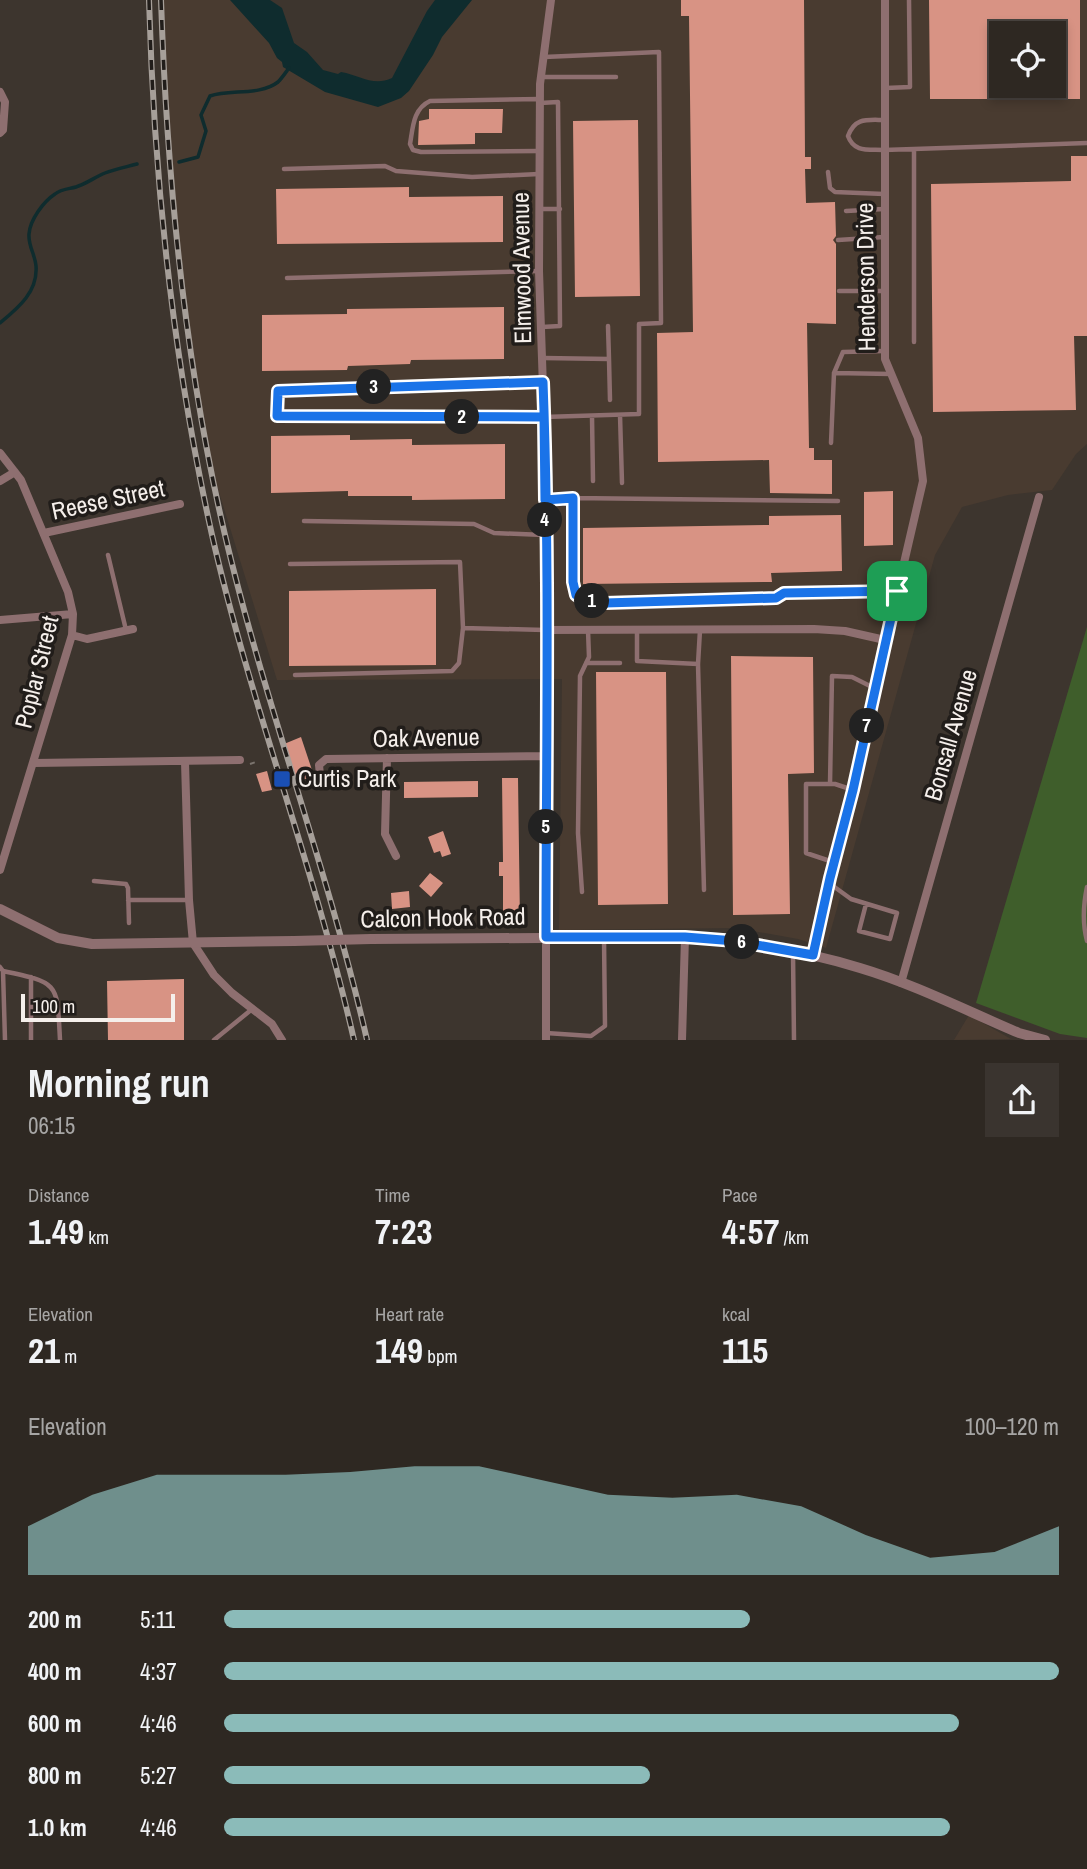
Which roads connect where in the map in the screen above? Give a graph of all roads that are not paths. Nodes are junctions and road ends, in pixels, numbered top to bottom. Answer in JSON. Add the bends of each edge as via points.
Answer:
{"nodes":[{"id":1,"x":551,"y":0,"type":"edge"},
{"id":2,"x":885,"y":0,"type":"edge"},
{"id":3,"x":909,"y":0,"type":"edge"},
{"id":4,"x":543,"y":57,"type":"junction"},
{"id":5,"x":541,"y":77,"type":"junction"},
{"id":6,"x":616,"y":77,"type":"dead end"},
{"id":7,"x":885,"y":88,"type":"junction"},
{"id":8,"x":0,"y":92,"type":"edge"},
{"id":9,"x":540,"y":101,"type":"junction"},
{"id":10,"x":885,"y":120,"type":"junction"},
{"id":11,"x":0,"y":133,"type":"edge"},
{"id":12,"x":1087,"y":143,"type":"edge"},
{"id":13,"x":914,"y":149,"type":"junction"},
{"id":14,"x":884,"y":150,"type":"junction"},
{"id":15,"x":540,"y":151,"type":"junction"},
{"id":16,"x":284,"y":169,"type":"dead end"},
{"id":17,"x":828,"y":172,"type":"dead end"},
{"id":18,"x":540,"y":174,"type":"junction"},
{"id":19,"x":884,"y":194,"type":"junction"},
{"id":20,"x":540,"y":209,"type":"junction"},
{"id":21,"x":559,"y":209,"type":"junction"},
{"id":22,"x":885,"y":209,"type":"junction"},
{"id":23,"x":846,"y":211,"type":"dead end"},
{"id":24,"x":885,"y":237,"type":"junction"},
{"id":25,"x":838,"y":240,"type":"dead end"},
{"id":26,"x":540,"y":271,"type":"junction"},
{"id":27,"x":287,"y":278,"type":"dead end"},
{"id":28,"x":839,"y":291,"type":"dead end"},
{"id":29,"x":886,"y":291,"type":"junction"},
{"id":30,"x":608,"y":326,"type":"dead end"},
{"id":31,"x":541,"y":327,"type":"junction"},
{"id":32,"x":914,"y":342,"type":"dead end"},
{"id":33,"x":885,"y":351,"type":"junction"},
{"id":34,"x":542,"y":358,"type":"junction"},
{"id":35,"x":609,"y":359,"type":"junction"},
{"id":36,"x":834,"y":373,"type":"junction"},
{"id":37,"x":892,"y":374,"type":"junction"},
{"id":38,"x":543,"y":382,"type":"junction"},
{"id":39,"x":610,"y":400,"type":"dead end"},
{"id":40,"x":592,"y":415,"type":"junction"},
{"id":41,"x":620,"y":415,"type":"junction"},
{"id":42,"x":544,"y":417,"type":"junction"},
{"id":43,"x":831,"y":443,"type":"dead end"},
{"id":44,"x":0,"y":453,"type":"edge"},
{"id":45,"x":15,"y":472,"type":"junction"},
{"id":46,"x":0,"y":481,"type":"edge"},
{"id":47,"x":593,"y":481,"type":"dead end"},
{"id":48,"x":622,"y":483,"type":"dead end"},
{"id":49,"x":573,"y":498,"type":"junction"},
{"id":50,"x":1039,"y":498,"type":"dead end"},
{"id":51,"x":545,"y":500,"type":"junction"},
{"id":52,"x":838,"y":502,"type":"dead end"},
{"id":53,"x":180,"y":504,"type":"dead end"},
{"id":54,"x":304,"y":521,"type":"dead end"},
{"id":55,"x":44,"y":533,"type":"junction"},
{"id":56,"x":545,"y":535,"type":"junction"},
{"id":57,"x":108,"y":555,"type":"dead end"},
{"id":58,"x":290,"y":564,"type":"dead end"},
{"id":59,"x":897,"y":591,"type":"junction"},
{"id":60,"x":73,"y":614,"type":"junction"},
{"id":61,"x":0,"y":620,"type":"edge"},
{"id":62,"x":463,"y":628,"type":"junction"},
{"id":63,"x":130,"y":629,"type":"joint"},
{"id":64,"x":588,"y":629,"type":"junction"},
{"id":65,"x":637,"y":629,"type":"junction"},
{"id":66,"x":700,"y":629,"type":"junction"},
{"id":67,"x":546,"y":630,"type":"junction"},
{"id":68,"x":72,"y":635,"type":"junction"},
{"id":69,"x":885,"y":640,"type":"junction"},
{"id":70,"x":586,"y":663,"type":"junction"},
{"id":71,"x":620,"y":663,"type":"dead end"},
{"id":72,"x":698,"y":664,"type":"junction"},
{"id":73,"x":295,"y":675,"type":"dead end"},
{"id":74,"x":875,"y":688,"type":"junction"},
{"id":75,"x":546,"y":756,"type":"junction"},
{"id":76,"x":387,"y":758,"type":"junction"},
{"id":77,"x":240,"y":760,"type":"dead end"},
{"id":78,"x":185,"y":762,"type":"junction"},
{"id":79,"x":34,"y":763,"type":"junction"},
{"id":80,"x":320,"y":775,"type":"dead end"},
{"id":81,"x":830,"y":784,"type":"junction"},
{"id":82,"x":853,"y":790,"type":"junction"},
{"id":83,"x":396,"y":856,"type":"dead end"},
{"id":84,"x":834,"y":862,"type":"junction"},
{"id":85,"x":0,"y":870,"type":"edge"},
{"id":86,"x":94,"y":881,"type":"dead end"},
{"id":87,"x":828,"y":883,"type":"junction"},
{"id":88,"x":1087,"y":887,"type":"edge"},
{"id":89,"x":704,"y":890,"type":"dead end"},
{"id":90,"x":582,"y":892,"type":"dead end"},
{"id":91,"x":128,"y":900,"type":"junction"},
{"id":92,"x":189,"y":900,"type":"junction"},
{"id":93,"x":866,"y":904,"type":"junction"},
{"id":94,"x":0,"y":909,"type":"edge"},
{"id":95,"x":129,"y":922,"type":"dead end"},
{"id":96,"x":546,"y":937,"type":"junction"},
{"id":97,"x":604,"y":937,"type":"junction"},
{"id":98,"x":685,"y":937,"type":"junction"},
{"id":99,"x":1087,"y":941,"type":"edge"},
{"id":100,"x":193,"y":943,"type":"junction"},
{"id":101,"x":793,"y":952,"type":"junction"},
{"id":102,"x":813,"y":955,"type":"junction"},
{"id":103,"x":2,"y":969,"type":"edge"},
{"id":104,"x":31,"y":977,"type":"junction"},
{"id":105,"x":901,"y":983,"type":"junction"},
{"id":106,"x":253,"y":1008,"type":"junction"},
{"id":107,"x":546,"y":1036,"type":"edge"},
{"id":108,"x":1018,"y":1036,"type":"edge"},
{"id":109,"x":5,"y":1040,"type":"edge"},
{"id":110,"x":32,"y":1040,"type":"edge"},
{"id":111,"x":60,"y":1040,"type":"edge"},
{"id":112,"x":214,"y":1040,"type":"edge"},
{"id":113,"x":282,"y":1040,"type":"edge"},
{"id":114,"x":682,"y":1040,"type":"edge"},
{"id":115,"x":794,"y":1040,"type":"edge"},
{"id":116,"x":1045,"y":1040,"type":"edge"}],
"edges":[{"from":1,"to":4,"type":"street","name":"Elmwood Avenue"},
{"from":2,"to":7,"type":"street","name":"Henderson Drive"},
{"from":3,"to":7,"type":"lane","via":[[910,87]]},
{"from":4,"to":5,"type":"street","name":"Elmwood Avenue"},
{"from":4,"to":41,"type":"lane","via":[[659,51],[661,323],[639,324],[639,414]]},
{"from":5,"to":6,"type":"lane"},
{"from":5,"to":9,"type":"street","name":"Elmwood Avenue"},
{"from":7,"to":10,"type":"street","name":"Henderson Drive"},
{"from":8,"to":11,"type":"street","via":[[5,102]]},
{"from":9,"to":15,"type":"street","name":"Elmwood Avenue"},
{"from":9,"to":15,"type":"lane","via":[[430,102],[416,113],[410,144],[421,152]]},
{"from":9,"to":21,"type":"lane","via":[[558,102]]},
{"from":10,"to":14,"type":"street","name":"Henderson Drive"},
{"from":10,"to":14,"type":"lane","via":[[861,119],[848,136],[851,145],[859,149]]},
{"from":12,"to":13,"type":"lane"},
{"from":13,"to":14,"type":"lane"},
{"from":13,"to":32,"type":"lane"},
{"from":14,"to":19,"type":"street","name":"Henderson Drive"},
{"from":15,"to":18,"type":"street","name":"Elmwood Avenue"},
{"from":16,"to":18,"type":"lane","via":[[385,166],[396,171],[472,177]]},
{"from":17,"to":19,"type":"lane","via":[[835,192]]},
{"from":18,"to":20,"type":"street","name":"Elmwood Avenue"},
{"from":19,"to":22,"type":"street","name":"Henderson Drive"},
{"from":20,"to":21,"type":"lane"},
{"from":20,"to":26,"type":"street","name":"Elmwood Avenue"},
{"from":21,"to":31,"type":"lane","via":[[560,326]]},
{"from":22,"to":23,"type":"lane"},
{"from":22,"to":24,"type":"street","name":"Henderson Drive"},
{"from":24,"to":25,"type":"lane"},
{"from":24,"to":29,"type":"street","name":"Henderson Drive"},
{"from":26,"to":27,"type":"lane"},
{"from":26,"to":31,"type":"street","name":"Elmwood Avenue"},
{"from":28,"to":29,"type":"lane"},
{"from":29,"to":33,"type":"street","name":"Henderson Drive"},
{"from":30,"to":35,"type":"lane"},
{"from":31,"to":34,"type":"street","name":"Elmwood Avenue"},
{"from":33,"to":36,"type":"lane","via":[[843,352]]},
{"from":33,"to":37,"type":"street","name":"Henderson Drive"},
{"from":34,"to":35,"type":"lane"},
{"from":34,"to":38,"type":"street","name":"Elmwood Avenue"},
{"from":35,"to":39,"type":"lane"},
{"from":36,"to":37,"type":"lane"},
{"from":36,"to":43,"type":"lane"},
{"from":37,"to":59,"type":"street","name":"Henderson Drive","via":[[918,438],[923,481]]},
{"from":38,"to":42,"type":"street","name":"Elmwood Avenue"},
{"from":38,"to":42,"type":"lane","via":[[278,391],[277,416]]},
{"from":40,"to":41,"type":"lane"},
{"from":40,"to":42,"type":"lane"},
{"from":40,"to":47,"type":"lane"},
{"from":41,"to":48,"type":"lane"},
{"from":42,"to":51,"type":"street","name":"Elmwood Avenue"},
{"from":44,"to":45,"type":"street","name":"Poplar Street"},
{"from":45,"to":46,"type":"street"},
{"from":45,"to":55,"type":"street","name":"Poplar Street"},
{"from":49,"to":51,"type":"lane"},
{"from":49,"to":52,"type":"lane"},
{"from":49,"to":59,"type":"lane","via":[[573,582],[576,595],[586,601]]},
{"from":50,"to":105,"type":"street","name":"Bonsall Avenue"},
{"from":51,"to":56,"type":"street","name":"Elmwood Avenue"},
{"from":53,"to":55,"type":"street","name":"Reese Street"},
{"from":54,"to":56,"type":"lane","via":[[474,524],[494,533]]},
{"from":55,"to":60,"type":"street","name":"Poplar Street"},
{"from":56,"to":67,"type":"street","name":"Elmwood Avenue"},
{"from":57,"to":63,"type":"lane"},
{"from":58,"to":62,"type":"lane","via":[[460,562]]},
{"from":59,"to":69,"type":"street","name":"Henderson Drive"},
{"from":60,"to":61,"type":"street"},
{"from":60,"to":68,"type":"street","name":"Poplar Street"},
{"from":62,"to":67,"type":"lane"},
{"from":62,"to":73,"type":"lane","via":[[459,663],[452,671]]},
{"from":63,"to":68,"type":"street","via":[[87,639]]},
{"from":64,"to":65,"type":"street"},
{"from":64,"to":67,"type":"street"},
{"from":64,"to":70,"type":"lane"},
{"from":65,"to":66,"type":"street"},
{"from":65,"to":72,"type":"lane","via":[[637,661]]},
{"from":66,"to":69,"type":"street","via":[[845,631]]},
{"from":66,"to":72,"type":"lane"},
{"from":67,"to":75,"type":"street","name":"Elmwood Avenue"},
{"from":68,"to":79,"type":"street","name":"Poplar Street"},
{"from":69,"to":74,"type":"street","name":"Henderson Drive"},
{"from":70,"to":71,"type":"lane"},
{"from":70,"to":90,"type":"lane","via":[[580,676]]},
{"from":72,"to":89,"type":"lane"},
{"from":74,"to":81,"type":"lane","via":[[852,677],[832,676]]},
{"from":74,"to":82,"type":"street","name":"Henderson Drive"},
{"from":75,"to":76,"type":"street","name":"Oak Avenue"},
{"from":75,"to":96,"type":"street","name":"Elmwood Avenue"},
{"from":76,"to":80,"type":"street","name":"Oak Avenue","via":[[326,759],[319,765]]},
{"from":76,"to":83,"type":"street","via":[[385,834]]},
{"from":77,"to":78,"type":"street"},
{"from":78,"to":79,"type":"street"},
{"from":78,"to":92,"type":"street"},
{"from":79,"to":85,"type":"street","name":"Poplar Street"},
{"from":81,"to":82,"type":"lane"},
{"from":81,"to":84,"type":"lane","via":[[806,784],[806,853]]},
{"from":82,"to":84,"type":"street","name":"Henderson Drive"},
{"from":84,"to":87,"type":"street","name":"Henderson Drive"},
{"from":86,"to":91,"type":"lane","via":[[125,884]]},
{"from":87,"to":93,"type":"lane"},
{"from":87,"to":102,"type":"street","name":"Henderson Drive"},
{"from":88,"to":99,"type":"lane","via":[[1083,926]]},
{"from":91,"to":92,"type":"lane"},
{"from":91,"to":95,"type":"lane"},
{"from":92,"to":100,"type":"street"},
{"from":93,"to":93,"type":"lane","via":[[897,913],[890,939],[859,931]]},
{"from":94,"to":100,"type":"street","name":"Calcon Hook Road","via":[[58,938],[92,944]]},
{"from":96,"to":97,"type":"street","name":"Calcon Hook Road"},
{"from":96,"to":100,"type":"street","name":"Calcon Hook Road","bridge":true},
{"from":96,"to":107,"type":"street","name":"Elmwood Avenue"},
{"from":97,"to":98,"type":"street","name":"Calcon Hook Road"},
{"from":97,"to":107,"type":"lane","via":[[605,1026],[591,1036]]},
{"from":98,"to":101,"type":"street","name":"Calcon Hook Road"},
{"from":98,"to":114,"type":"street"},
{"from":100,"to":106,"type":"street","via":[[214,975]]},
{"from":101,"to":102,"type":"street","name":"Calcon Hook Road"},
{"from":101,"to":115,"type":"lane"},
{"from":102,"to":105,"type":"street","name":"Calcon Hook Road"},
{"from":103,"to":104,"type":"lane"},
{"from":103,"to":109,"type":"lane"},
{"from":104,"to":110,"type":"lane"},
{"from":104,"to":111,"type":"lane","via":[[54,990]]},
{"from":105,"to":108,"type":"street","name":"Calcon Hook Road"},
{"from":106,"to":112,"type":"lane"},
{"from":106,"to":113,"type":"street"},
{"from":108,"to":116,"type":"street","name":"Calcon Hook Road"}]}
